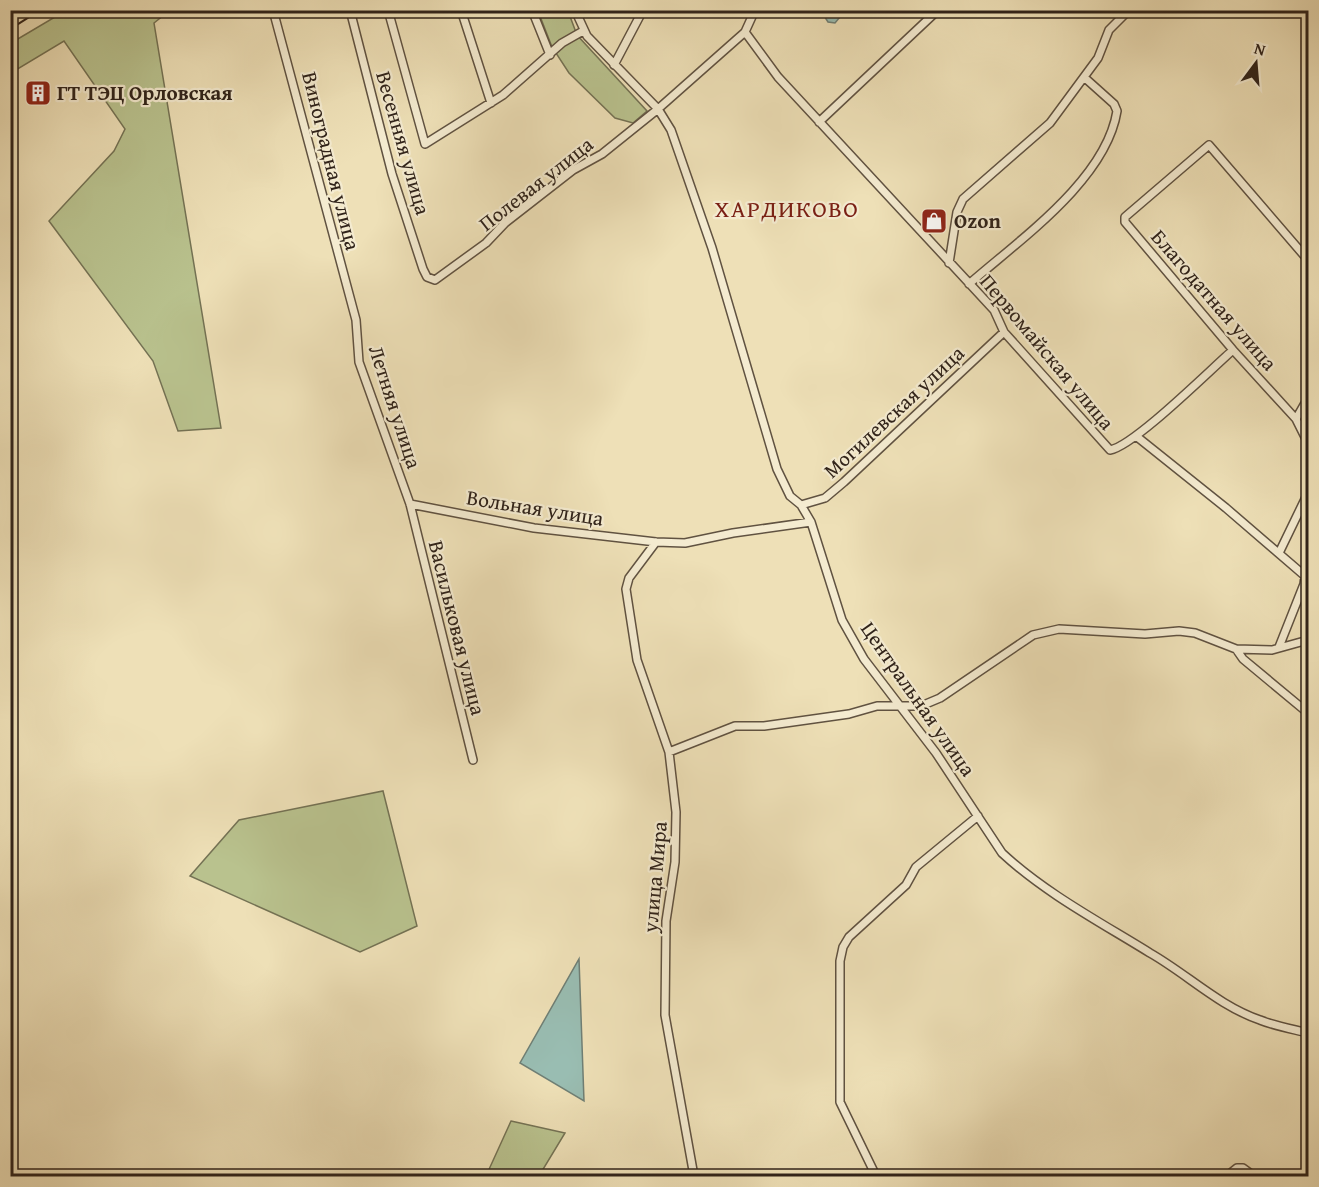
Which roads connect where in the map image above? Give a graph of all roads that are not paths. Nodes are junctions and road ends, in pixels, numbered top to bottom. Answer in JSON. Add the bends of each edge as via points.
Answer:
{"nodes":[{"id":1,"x":29,"y":10,"type":"edge"},
{"id":2,"x":273,"y":10,"type":"edge"},
{"id":3,"x":350,"y":10,"type":"edge"},
{"id":4,"x":388,"y":10,"type":"edge"},
{"id":5,"x":461,"y":10,"type":"edge"},
{"id":6,"x":532,"y":10,"type":"edge"},
{"id":7,"x":575,"y":10,"type":"edge"},
{"id":8,"x":643,"y":10,"type":"edge"},
{"id":9,"x":755,"y":10,"type":"edge"},
{"id":10,"x":938,"y":10,"type":"edge"},
{"id":11,"x":1129,"y":10,"type":"edge"},
{"id":12,"x":10,"y":22,"type":"edge"},
{"id":13,"x":584,"y":31,"type":"junction"},
{"id":14,"x":745,"y":32,"type":"junction"},
{"id":15,"x":550,"y":55,"type":"junction"},
{"id":16,"x":614,"y":65,"type":"junction"},
{"id":17,"x":1085,"y":78,"type":"junction"},
{"id":18,"x":491,"y":103,"type":"junction"},
{"id":19,"x":658,"y":109,"type":"junction"},
{"id":20,"x":819,"y":122,"type":"junction"},
{"id":21,"x":1308,"y":260,"type":"edge"},
{"id":22,"x":949,"y":263,"type":"junction"},
{"id":23,"x":432,"y":279,"type":"joint"},
{"id":24,"x":969,"y":284,"type":"junction"},
{"id":25,"x":356,"y":320,"type":"joint"},
{"id":26,"x":1004,"y":333,"type":"junction"},
{"id":27,"x":1233,"y":350,"type":"junction"},
{"id":28,"x":1308,"y":398,"type":"edge"},
{"id":29,"x":1296,"y":420,"type":"junction"},
{"id":30,"x":1136,"y":436,"type":"junction"},
{"id":31,"x":1308,"y":443,"type":"edge"},
{"id":32,"x":1308,"y":493,"type":"edge"},
{"id":33,"x":410,"y":504,"type":"junction"},
{"id":34,"x":801,"y":506,"type":"junction"},
{"id":35,"x":811,"y":522,"type":"junction"},
{"id":36,"x":656,"y":542,"type":"junction"},
{"id":37,"x":1279,"y":553,"type":"junction"},
{"id":38,"x":1308,"y":640,"type":"edge"},
{"id":39,"x":1279,"y":647,"type":"junction"},
{"id":40,"x":1236,"y":649,"type":"junction"},
{"id":41,"x":898,"y":706,"type":"junction"},
{"id":42,"x":1308,"y":714,"type":"edge"},
{"id":43,"x":669,"y":752,"type":"junction"},
{"id":44,"x":473,"y":760,"type":"dead end"},
{"id":45,"x":978,"y":816,"type":"junction"},
{"id":46,"x":1308,"y":1033,"type":"edge"},
{"id":47,"x":694,"y":1176,"type":"edge"},
{"id":48,"x":876,"y":1176,"type":"edge"},
{"id":49,"x":1227,"y":1176,"type":"edge"},
{"id":50,"x":1254,"y":1176,"type":"edge"}],
"edges":[{"from":1,"to":12,"type":"main road"},
{"from":2,"to":25,"type":"street","name":"Виноградная улица"},
{"from":3,"to":23,"type":"street","name":"Весенняя улица","via":[[392,174],[420,262]]},
{"from":4,"to":18,"type":"street","via":[[425,144]]},
{"from":5,"to":18,"type":"street"},
{"from":6,"to":15,"type":"street"},
{"from":7,"to":13,"type":"street","name":"Центральная улица"},
{"from":8,"to":16,"type":"street"},
{"from":9,"to":14,"type":"street"},
{"from":10,"to":20,"type":"street"},
{"from":11,"to":17,"type":"street","via":[[1109,30]]},
{"from":13,"to":15,"type":"street"},
{"from":13,"to":16,"type":"street","name":"Центральная улица"},
{"from":14,"to":19,"type":"street","name":"Полевая улица"},
{"from":14,"to":20,"type":"street","name":"Первомайская улица","via":[[778,77]]},
{"from":15,"to":18,"type":"street"},
{"from":16,"to":19,"type":"street","name":"Центральная улица"},
{"from":17,"to":22,"type":"street","via":[[1031,141],[963,199],[957,212]]},
{"from":17,"to":24,"type":"street","via":[[1117,111],[1108,138],[1085,179]]},
{"from":19,"to":23,"type":"street","name":"Полевая улица","via":[[515,215],[486,243]]},
{"from":19,"to":34,"type":"street","name":"Центральная улица","via":[[670,130],[712,248],[777,469],[790,496]]},
{"from":20,"to":22,"type":"street","name":"Первомайская улица"},
{"from":21,"to":27,"type":"street","name":"Благодатная улица","via":[[1209,145],[1126,214],[1125,222]]},
{"from":22,"to":24,"type":"street","name":"Первомайская улица"},
{"from":24,"to":26,"type":"street","name":"Первомайская улица","via":[[994,310]]},
{"from":25,"to":33,"type":"street","name":"Летняя улица","via":[[359,362]]},
{"from":26,"to":30,"type":"street","name":"Первомайская улица","via":[[1104,446],[1110,450],[1118,448]]},
{"from":26,"to":34,"type":"street","name":"Могилевская улица","via":[[844,483],[825,498]]},
{"from":27,"to":29,"type":"street","name":"Благодатная улица"},
{"from":27,"to":30,"type":"street"},
{"from":28,"to":29,"type":"street"},
{"from":29,"to":31,"type":"street","name":"Благодатная улица"},
{"from":30,"to":37,"type":"street","name":"Первомайская улица"},
{"from":32,"to":37,"type":"street"},
{"from":33,"to":36,"type":"street","name":"Вольная улица","via":[[534,528]]},
{"from":33,"to":44,"type":"street","name":"Васильковая улица"},
{"from":34,"to":35,"type":"street","name":"Центральная улица"},
{"from":35,"to":36,"type":"street","name":"Вольная улица","via":[[685,543]]},
{"from":35,"to":41,"type":"street","name":"Центральная улица","via":[[843,620],[864,659]]},
{"from":36,"to":43,"type":"street","name":"улица Мира","via":[[626,585],[637,660]]},
{"from":37,"to":39,"type":"street","name":"Первомайская улица","via":[[1305,576]]},
{"from":38,"to":39,"type":"street"},
{"from":39,"to":40,"type":"street"},
{"from":40,"to":41,"type":"street","via":[[1214,638],[1179,631],[1145,634],[1059,629],[1033,635],[940,698],[921,706]]},
{"from":40,"to":42,"type":"street"},
{"from":41,"to":43,"type":"street","via":[[877,706],[764,726],[735,726]]},
{"from":41,"to":45,"type":"street","name":"Центральная улица","via":[[936,753]]},
{"from":43,"to":47,"type":"street","name":"улица Мира","via":[[676,812],[675,862],[666,921],[665,1015]]},
{"from":45,"to":46,"type":"street","name":"Центральная улица","via":[[1002,853],[1015,865],[1093,919],[1170,964],[1213,996],[1259,1020]]},
{"from":45,"to":48,"type":"street","via":[[916,867],[906,885],[843,947],[840,1102]]},
{"from":49,"to":50,"type":"street","via":[[1237,1168]]}]}
